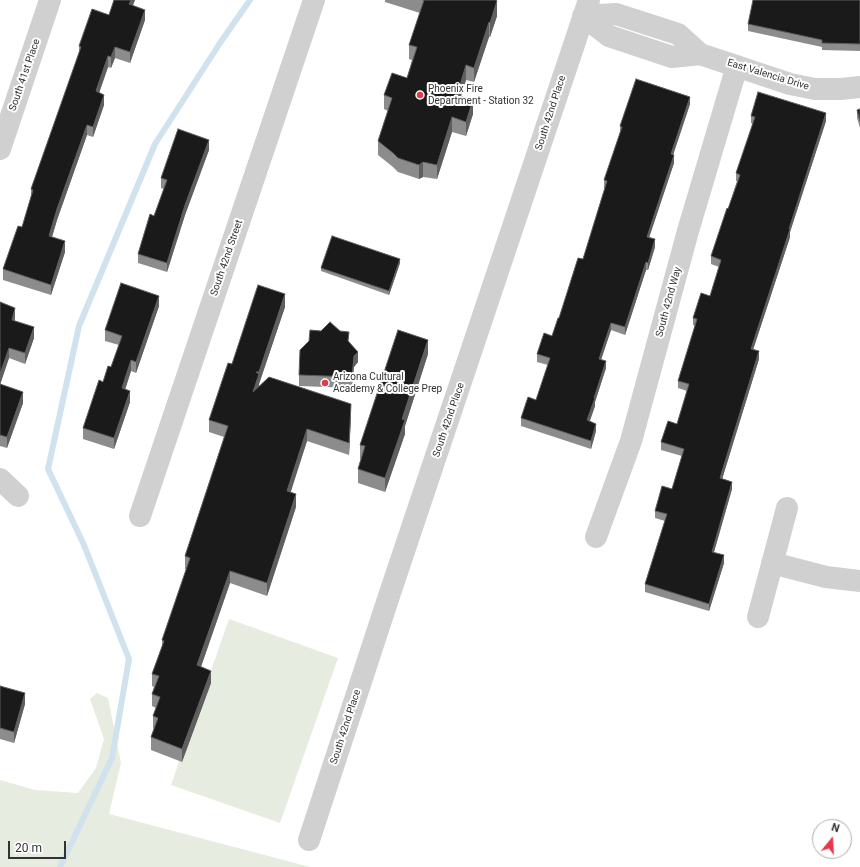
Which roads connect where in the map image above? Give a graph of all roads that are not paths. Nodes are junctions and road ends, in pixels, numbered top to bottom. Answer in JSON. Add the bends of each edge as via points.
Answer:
{"nodes":[{"id":1,"x":50,"y":0,"type":"edge"},
{"id":2,"x":314,"y":0,"type":"edge"},
{"id":3,"x":586,"y":8,"type":"edge"},
{"id":4,"x":666,"y":30,"type":"junction"},
{"id":5,"x":658,"y":53,"type":"junction"},
{"id":6,"x":700,"y":54,"type":"junction"},
{"id":7,"x":737,"y":66,"type":"junction"},
{"id":8,"x":860,"y":87,"type":"edge"},
{"id":9,"x":0,"y":149,"type":"edge"},
{"id":10,"x":0,"y":479,"type":"edge"},
{"id":11,"x":18,"y":496,"type":"dead end"},
{"id":12,"x":787,"y":508,"type":"dead end"},
{"id":13,"x":140,"y":516,"type":"dead end"},
{"id":14,"x":596,"y":537,"type":"dead end"},
{"id":15,"x":772,"y":563,"type":"junction"},
{"id":16,"x":860,"y":581,"type":"edge"},
{"id":17,"x":758,"y":617,"type":"dead end"},
{"id":18,"x":309,"y":840,"type":"dead end"}],
"edges":[{"from":1,"to":9,"type":"street","name":"South 41st Place"},
{"from":2,"to":13,"type":"street","name":"South 42nd Street"},
{"from":3,"to":4,"type":"street","name":"East Valencia Drive","via":[[616,14]]},
{"from":3,"to":5,"type":"street","name":"East Valencia Drive","via":[[609,36]]},
{"from":3,"to":18,"type":"street","name":"South 42nd Place"},
{"from":4,"to":5,"type":"street"},
{"from":4,"to":6,"type":"street","name":"East Valencia Drive","via":[[678,34]]},
{"from":5,"to":6,"type":"street","name":"East Valencia Drive","via":[[672,57]]},
{"from":6,"to":7,"type":"street","name":"East Valencia Drive"},
{"from":7,"to":8,"type":"street","name":"East Valencia Drive","via":[[790,84],[814,89]]},
{"from":7,"to":14,"type":"street","name":"South 42nd Way","via":[[688,231],[631,441]]},
{"from":10,"to":11,"type":"street"},
{"from":12,"to":15,"type":"street"},
{"from":15,"to":16,"type":"street","via":[[826,577]]},
{"from":15,"to":17,"type":"street"}]}
